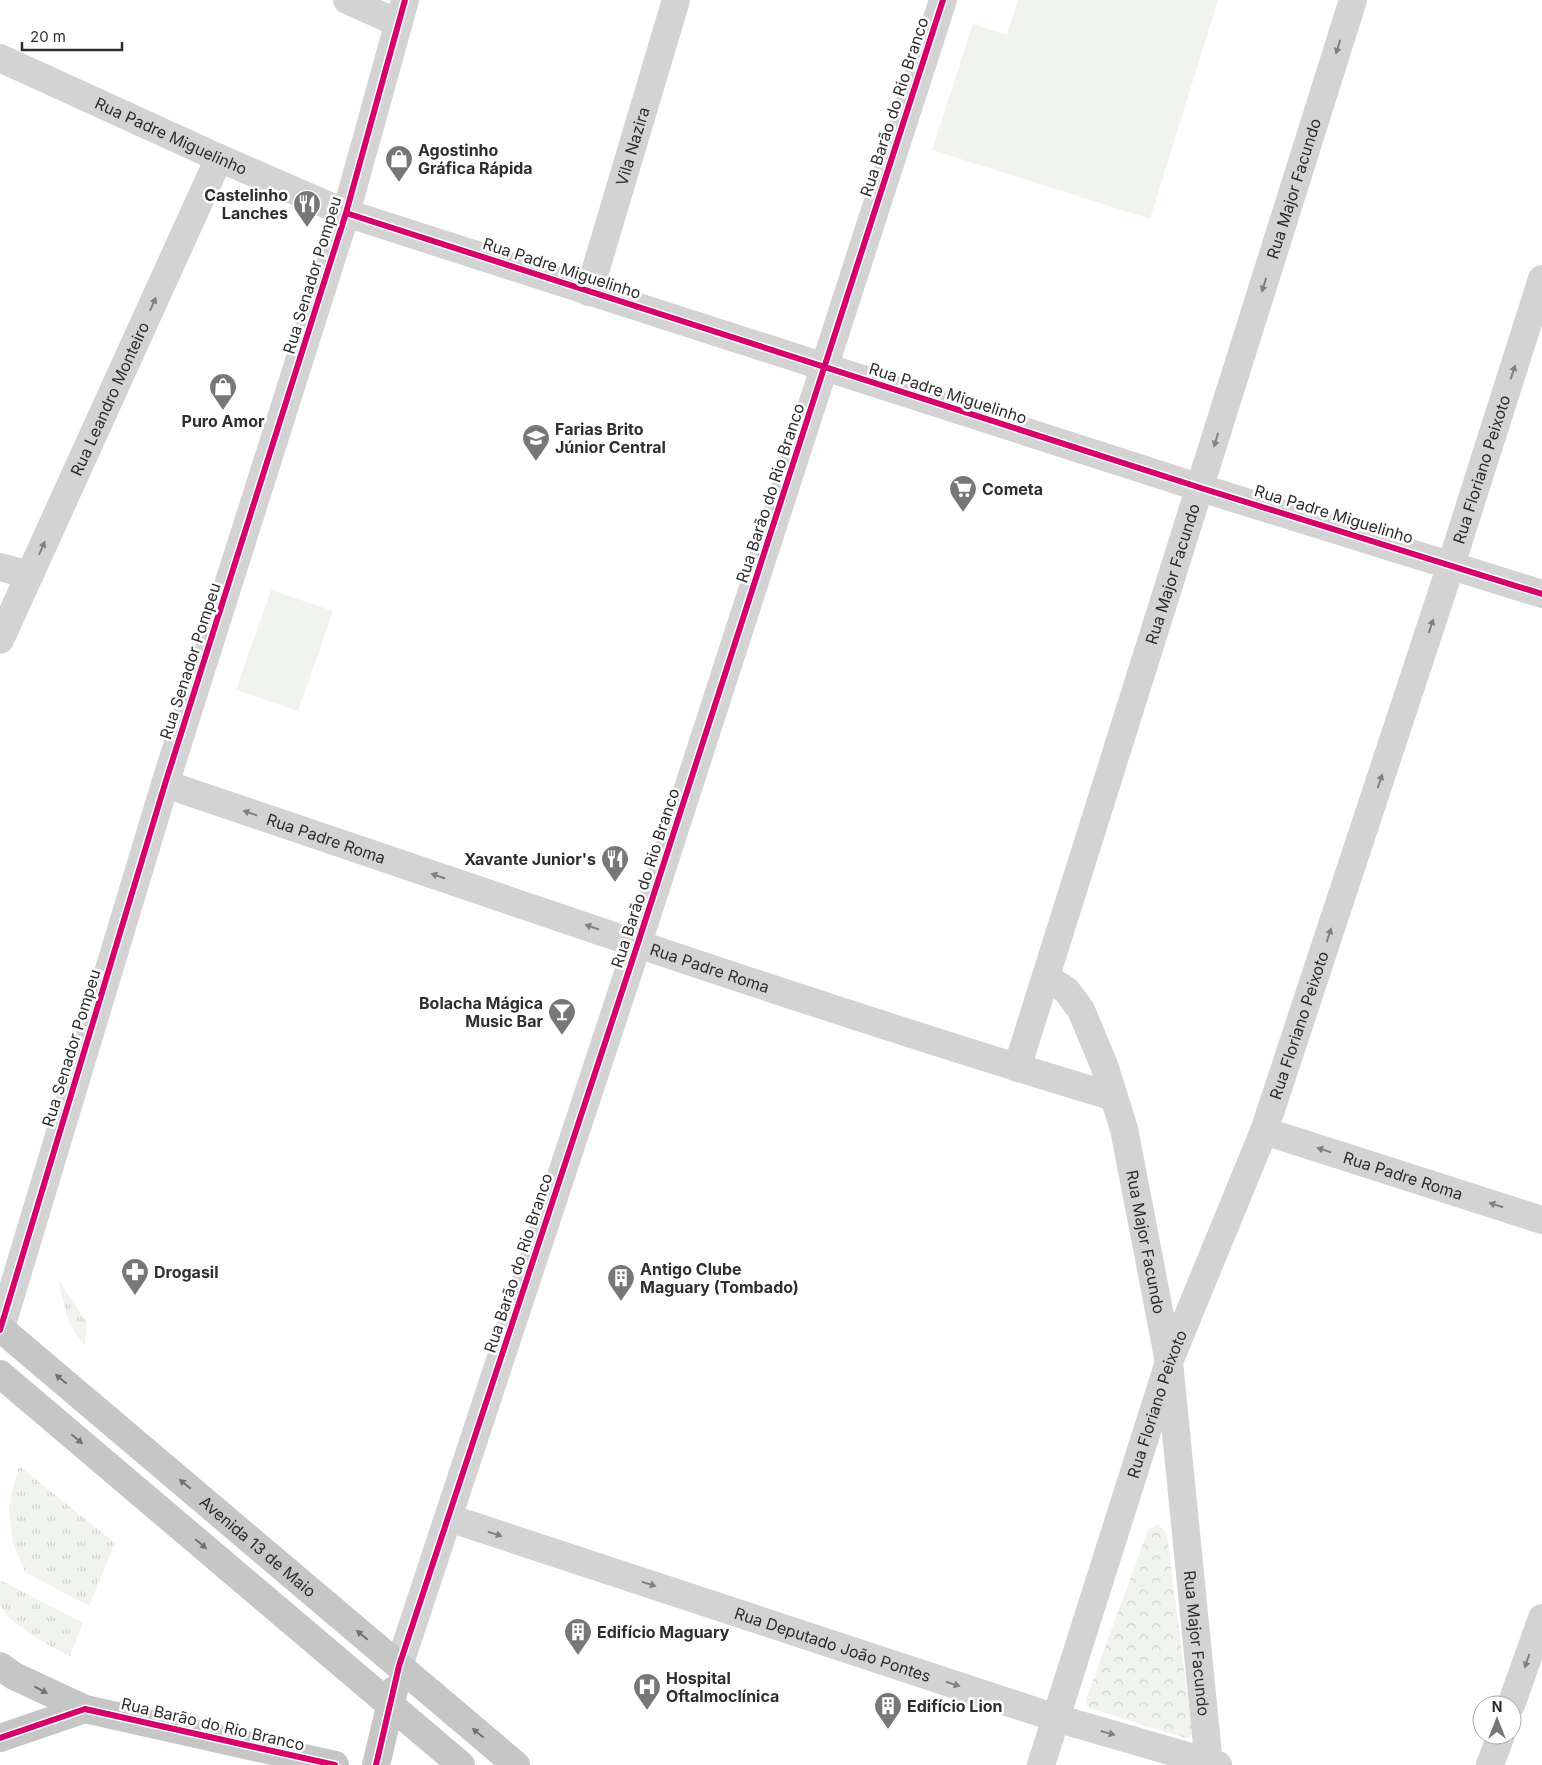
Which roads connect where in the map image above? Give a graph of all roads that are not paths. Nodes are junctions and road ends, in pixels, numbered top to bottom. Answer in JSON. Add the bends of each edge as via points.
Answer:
{"nodes":[{"id":1,"x":347,"y":0,"type":"edge"},
{"id":2,"x":676,"y":0,"type":"edge"},
{"id":3,"x":943,"y":0,"type":"edge"},
{"id":4,"x":1353,"y":0,"type":"edge"},
{"id":5,"x":402,"y":12,"type":"edge"},
{"id":6,"x":0,"y":58,"type":"edge"},
{"id":7,"x":219,"y":158,"type":"junction"},
{"id":8,"x":346,"y":213,"type":"junction"},
{"id":9,"x":1542,"y":279,"type":"edge"},
{"id":10,"x":589,"y":292,"type":"junction"},
{"id":11,"x":825,"y":368,"type":"junction"},
{"id":12,"x":1201,"y":488,"type":"junction"},
{"id":13,"x":1451,"y":565,"type":"junction"},
{"id":14,"x":0,"y":566,"type":"edge"},
{"id":15,"x":30,"y":575,"type":"junction"},
{"id":16,"x":1542,"y":594,"type":"edge"},
{"id":17,"x":0,"y":640,"type":"edge"},
{"id":18,"x":165,"y":784,"type":"junction"},
{"id":19,"x":638,"y":943,"type":"junction"},
{"id":20,"x":1047,"y":978,"type":"junction"},
{"id":21,"x":1017,"y":1068,"type":"junction"},
{"id":22,"x":1114,"y":1097,"type":"junction"},
{"id":23,"x":1264,"y":1131,"type":"junction"},
{"id":24,"x":1542,"y":1220,"type":"edge"},
{"id":25,"x":0,"y":1329,"type":"edge"},
{"id":26,"x":1169,"y":1362,"type":"junction"},
{"id":27,"x":0,"y":1374,"type":"edge"},
{"id":28,"x":449,"y":1518,"type":"junction"},
{"id":29,"x":1542,"y":1618,"type":"edge"},
{"id":30,"x":0,"y":1666,"type":"edge"},
{"id":31,"x":399,"y":1666,"type":"junction"},
{"id":32,"x":1515,"y":1695,"type":"edge"},
{"id":33,"x":390,"y":1705,"type":"junction"},
{"id":34,"x":86,"y":1709,"type":"junction"},
{"id":35,"x":1056,"y":1718,"type":"junction"},
{"id":36,"x":0,"y":1738,"type":"edge"},
{"id":37,"x":1497,"y":1745,"type":"edge"},
{"id":38,"x":1212,"y":1764,"type":"edge"},
{"id":39,"x":335,"y":1765,"type":"edge"},
{"id":40,"x":376,"y":1765,"type":"edge"},
{"id":41,"x":461,"y":1765,"type":"edge"},
{"id":42,"x":516,"y":1765,"type":"edge"},
{"id":43,"x":1041,"y":1765,"type":"edge"},
{"id":44,"x":1490,"y":1765,"type":"edge"}],
"edges":[{"from":1,"to":5,"type":"street"},
{"from":2,"to":10,"type":"street","name":"Vila Nazira"},
{"from":3,"to":11,"type":"street","name":"Rua Barão do Rio Branco"},
{"from":4,"to":12,"type":"street","name":"Rua Major Facundo","one_way":true},
{"from":5,"to":8,"type":"street","name":"Rua Senador Pompeu"},
{"from":6,"to":7,"type":"street","name":"Rua Padre Miguelinho"},
{"from":7,"to":8,"type":"street","name":"Rua Padre Miguelinho"},
{"from":15,"to":7,"type":"street","name":"Rua Leandro Monteiro","one_way":true},
{"from":8,"to":10,"type":"street","name":"Rua Padre Miguelinho"},
{"from":8,"to":18,"type":"street","name":"Rua Senador Pompeu"},
{"from":13,"to":9,"type":"street","name":"Rua Floriano Peixoto","one_way":true},
{"from":10,"to":11,"type":"street","name":"Rua Padre Miguelinho"},
{"from":11,"to":12,"type":"street","name":"Rua Padre Miguelinho"},
{"from":11,"to":19,"type":"street","name":"Rua Barão do Rio Branco"},
{"from":12,"to":13,"type":"street","name":"Rua Padre Miguelinho"},
{"from":12,"to":20,"type":"street","name":"Rua Major Facundo"},
{"from":13,"to":16,"type":"street","name":"Rua Padre Miguelinho"},
{"from":23,"to":13,"type":"street","name":"Rua Floriano Peixoto","one_way":true},
{"from":14,"to":15,"type":"street"},
{"from":15,"to":17,"type":"street","name":"Rua Leandro Monteiro"},
{"from":19,"to":18,"type":"street","name":"Rua Padre Roma","one_way":true},
{"from":18,"to":25,"type":"street","name":"Rua Senador Pompeu"},
{"from":19,"to":21,"type":"street","name":"Rua Padre Roma"},
{"from":19,"to":28,"type":"street","name":"Rua Barão do Rio Branco"},
{"from":20,"to":21,"type":"street","name":"Rua Major Facundo"},
{"from":20,"to":22,"type":"street","name":"Rua Major Facundo","via":[[1066,990],[1081,1010]]},
{"from":21,"to":22,"type":"street","name":"Rua Padre Roma"},
{"from":22,"to":26,"type":"street","name":"Rua Major Facundo","via":[[1124,1129]]},
{"from":24,"to":23,"type":"street","name":"Rua Padre Roma","one_way":true},
{"from":23,"to":26,"type":"street","name":"Rua Floriano Peixoto"},
{"from":31,"to":25,"type":"main road","name":"Avenida 13 de Maio","one_way":true},
{"from":26,"to":35,"type":"street","name":"Rua Floriano Peixoto"},
{"from":26,"to":38,"type":"street","name":"Rua Major Facundo"},
{"from":27,"to":33,"type":"main road","one_way":true},
{"from":28,"to":31,"type":"street","name":"Rua Barão do Rio Branco"},
{"from":28,"to":35,"type":"street","name":"Rua Deputado João Pontes","one_way":true},
{"from":29,"to":32,"type":"street","one_way":true},
{"from":30,"to":34,"type":"main road","name":"Rua Barão do Rio Branco","one_way":true,"via":[[14,1676]]},
{"from":31,"to":33,"type":"main road","name":"Rua Barão do Rio Branco"},
{"from":42,"to":31,"type":"main road","name":"Avenida 13 de Maio","one_way":true},
{"from":33,"to":40,"type":"main road","name":"Rua Barão do Rio Branco"},
{"from":33,"to":41,"type":"main road"},
{"from":34,"to":36,"type":"main road"},
{"from":34,"to":39,"type":"main road","name":"Rua Barão do Rio Branco"},
{"from":35,"to":38,"type":"street","name":"Rua Deputado João Pontes","one_way":true},
{"from":35,"to":43,"type":"street","name":"Rua Floriano Peixoto"},
{"from":37,"to":44,"type":"street"}]}
